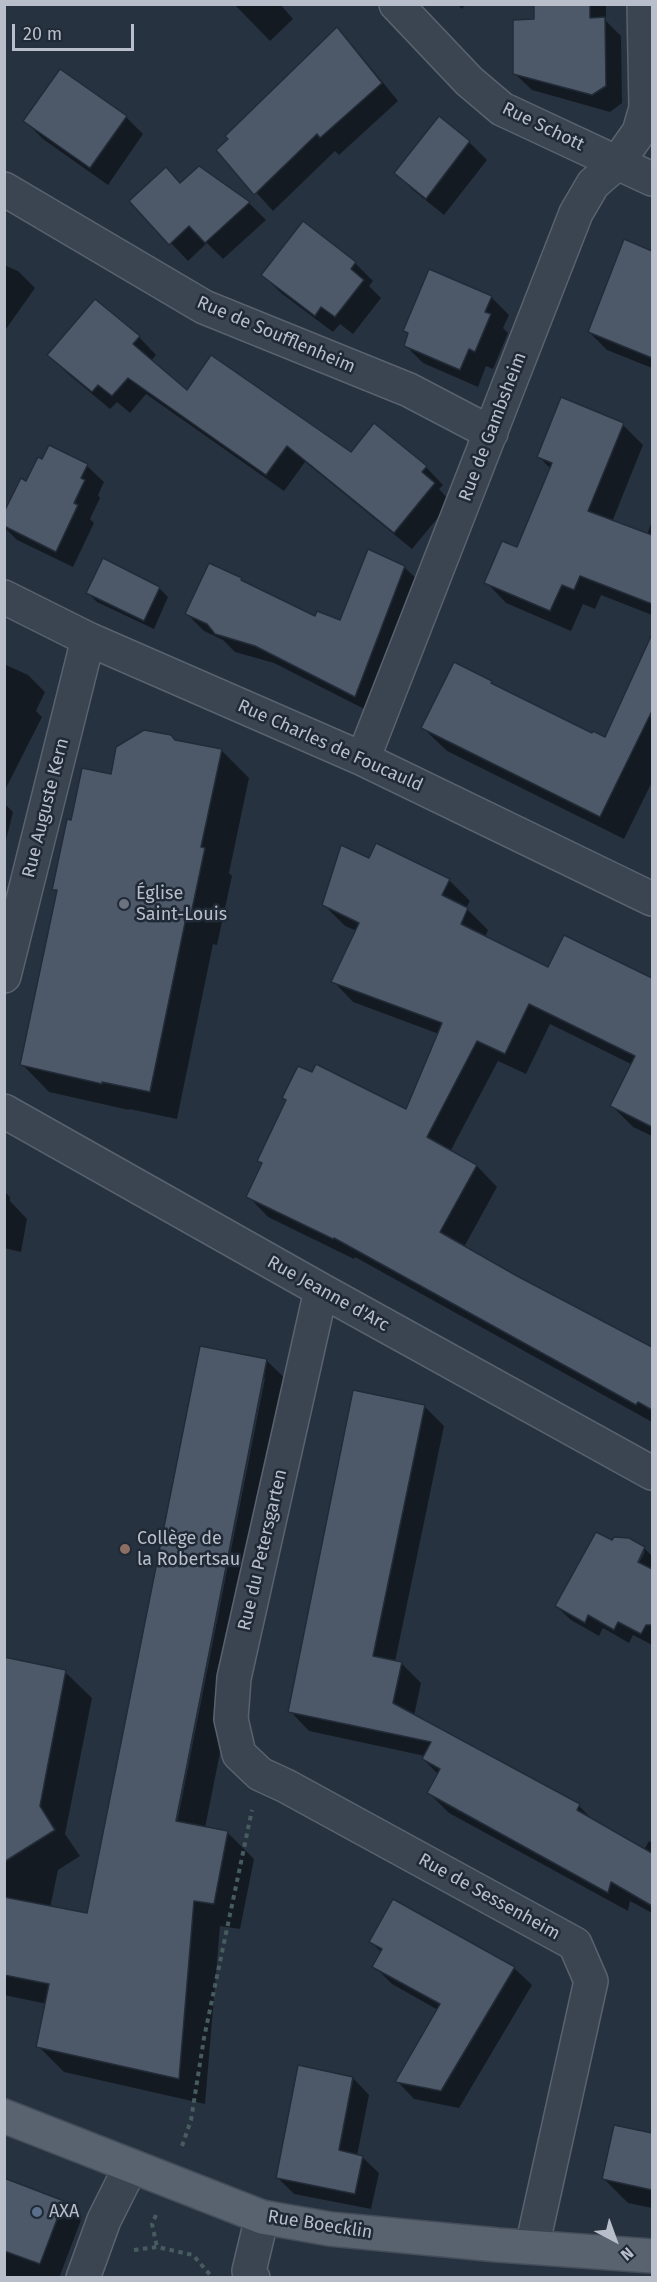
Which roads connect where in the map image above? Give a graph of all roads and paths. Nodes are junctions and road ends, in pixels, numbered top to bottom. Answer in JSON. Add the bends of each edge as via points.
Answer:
{"nodes":[{"id":1,"x":396,"y":4,"type":"edge"},
{"id":2,"x":644,"y":4,"type":"edge"},
{"id":3,"x":617,"y":163,"type":"junction"},
{"id":4,"x":652,"y":179,"type":"edge"},
{"id":5,"x":4,"y":189,"type":"edge"},
{"id":6,"x":491,"y":432,"type":"junction"},
{"id":7,"x":4,"y":597,"type":"edge"},
{"id":8,"x":88,"y":639,"type":"junction"},
{"id":9,"x":363,"y":759,"type":"junction"},
{"id":10,"x":652,"y":899,"type":"edge"},
{"id":11,"x":4,"y":976,"type":"edge"},
{"id":12,"x":4,"y":1111,"type":"edge"},
{"id":13,"x":321,"y":1290,"type":"junction"},
{"id":14,"x":652,"y":1473,"type":"edge"},
{"id":15,"x":273,"y":1780,"type":"junction"},
{"id":16,"x":4,"y":2116,"type":"edge"},
{"id":17,"x":131,"y":2166,"type":"junction"},
{"id":18,"x":170,"y":2181,"type":"junction"},
{"id":19,"x":262,"y":2217,"type":"junction"},
{"id":20,"x":157,"y":2247,"type":"junction"},
{"id":21,"x":532,"y":2247,"type":"junction"},
{"id":22,"x":652,"y":2256,"type":"edge"},
{"id":23,"x":87,"y":2266,"type":"edge"},
{"id":24,"x":213,"y":2277,"type":"edge"},
{"id":25,"x":253,"y":2277,"type":"edge"}],
"edges":[{"from":1,"to":3,"type":"street","name":"Rue Schott","via":[[469,81],[502,109]]},
{"from":2,"to":3,"type":"street","name":"Rue de Gambsheim","via":[[646,108],[639,132]]},
{"from":3,"to":4,"type":"street","name":"Rue Schott"},
{"from":3,"to":6,"type":"street","name":"Rue de Gambsheim","via":[[593,184],[576,213]]},
{"from":5,"to":6,"type":"street","name":"Rue de Soufflenheim","via":[[204,307],[409,390]]},
{"from":6,"to":9,"type":"street","name":"Rue de Gambsheim"},
{"from":7,"to":8,"type":"street","name":"Rue Charles de Foucauld"},
{"from":8,"to":9,"type":"street","name":"Rue Charles de Foucauld"},
{"from":8,"to":11,"type":"street","name":"Rue Auguste Kern"},
{"from":9,"to":10,"type":"street","name":"Rue Charles de Foucauld"},
{"from":12,"to":13,"type":"street","name":"Rue Jeanne d'Arc"},
{"from":13,"to":14,"type":"street","name":"Rue Jeanne d'Arc"},
{"from":13,"to":15,"type":"street","name":"Rue du Petersgarten","via":[[234,1678],[231,1719],[239,1754]]},
{"from":15,"to":18,"type":"path","via":[[204,2038],[191,2120]]},
{"from":15,"to":21,"type":"street","name":"Rue de Sessenheim","via":[[575,1944],[591,1981]]},
{"from":16,"to":17,"type":"main road","name":"Rue Boecklin"},
{"from":17,"to":18,"type":"main road","name":"Rue Boecklin"},
{"from":17,"to":23,"type":"street"},
{"from":18,"to":19,"type":"main road","name":"Rue Boecklin"},
{"from":18,"to":20,"type":"path","via":[[152,2224]]},
{"from":19,"to":21,"type":"main road","name":"Rue Boecklin","via":[[330,2229]]},
{"from":19,"to":25,"type":"street","via":[[249,2271]]},
{"from":20,"to":23,"type":"path"},
{"from":20,"to":24,"type":"path","via":[[193,2255]]},
{"from":21,"to":22,"type":"main road","name":"Rue Boecklin"}]}
